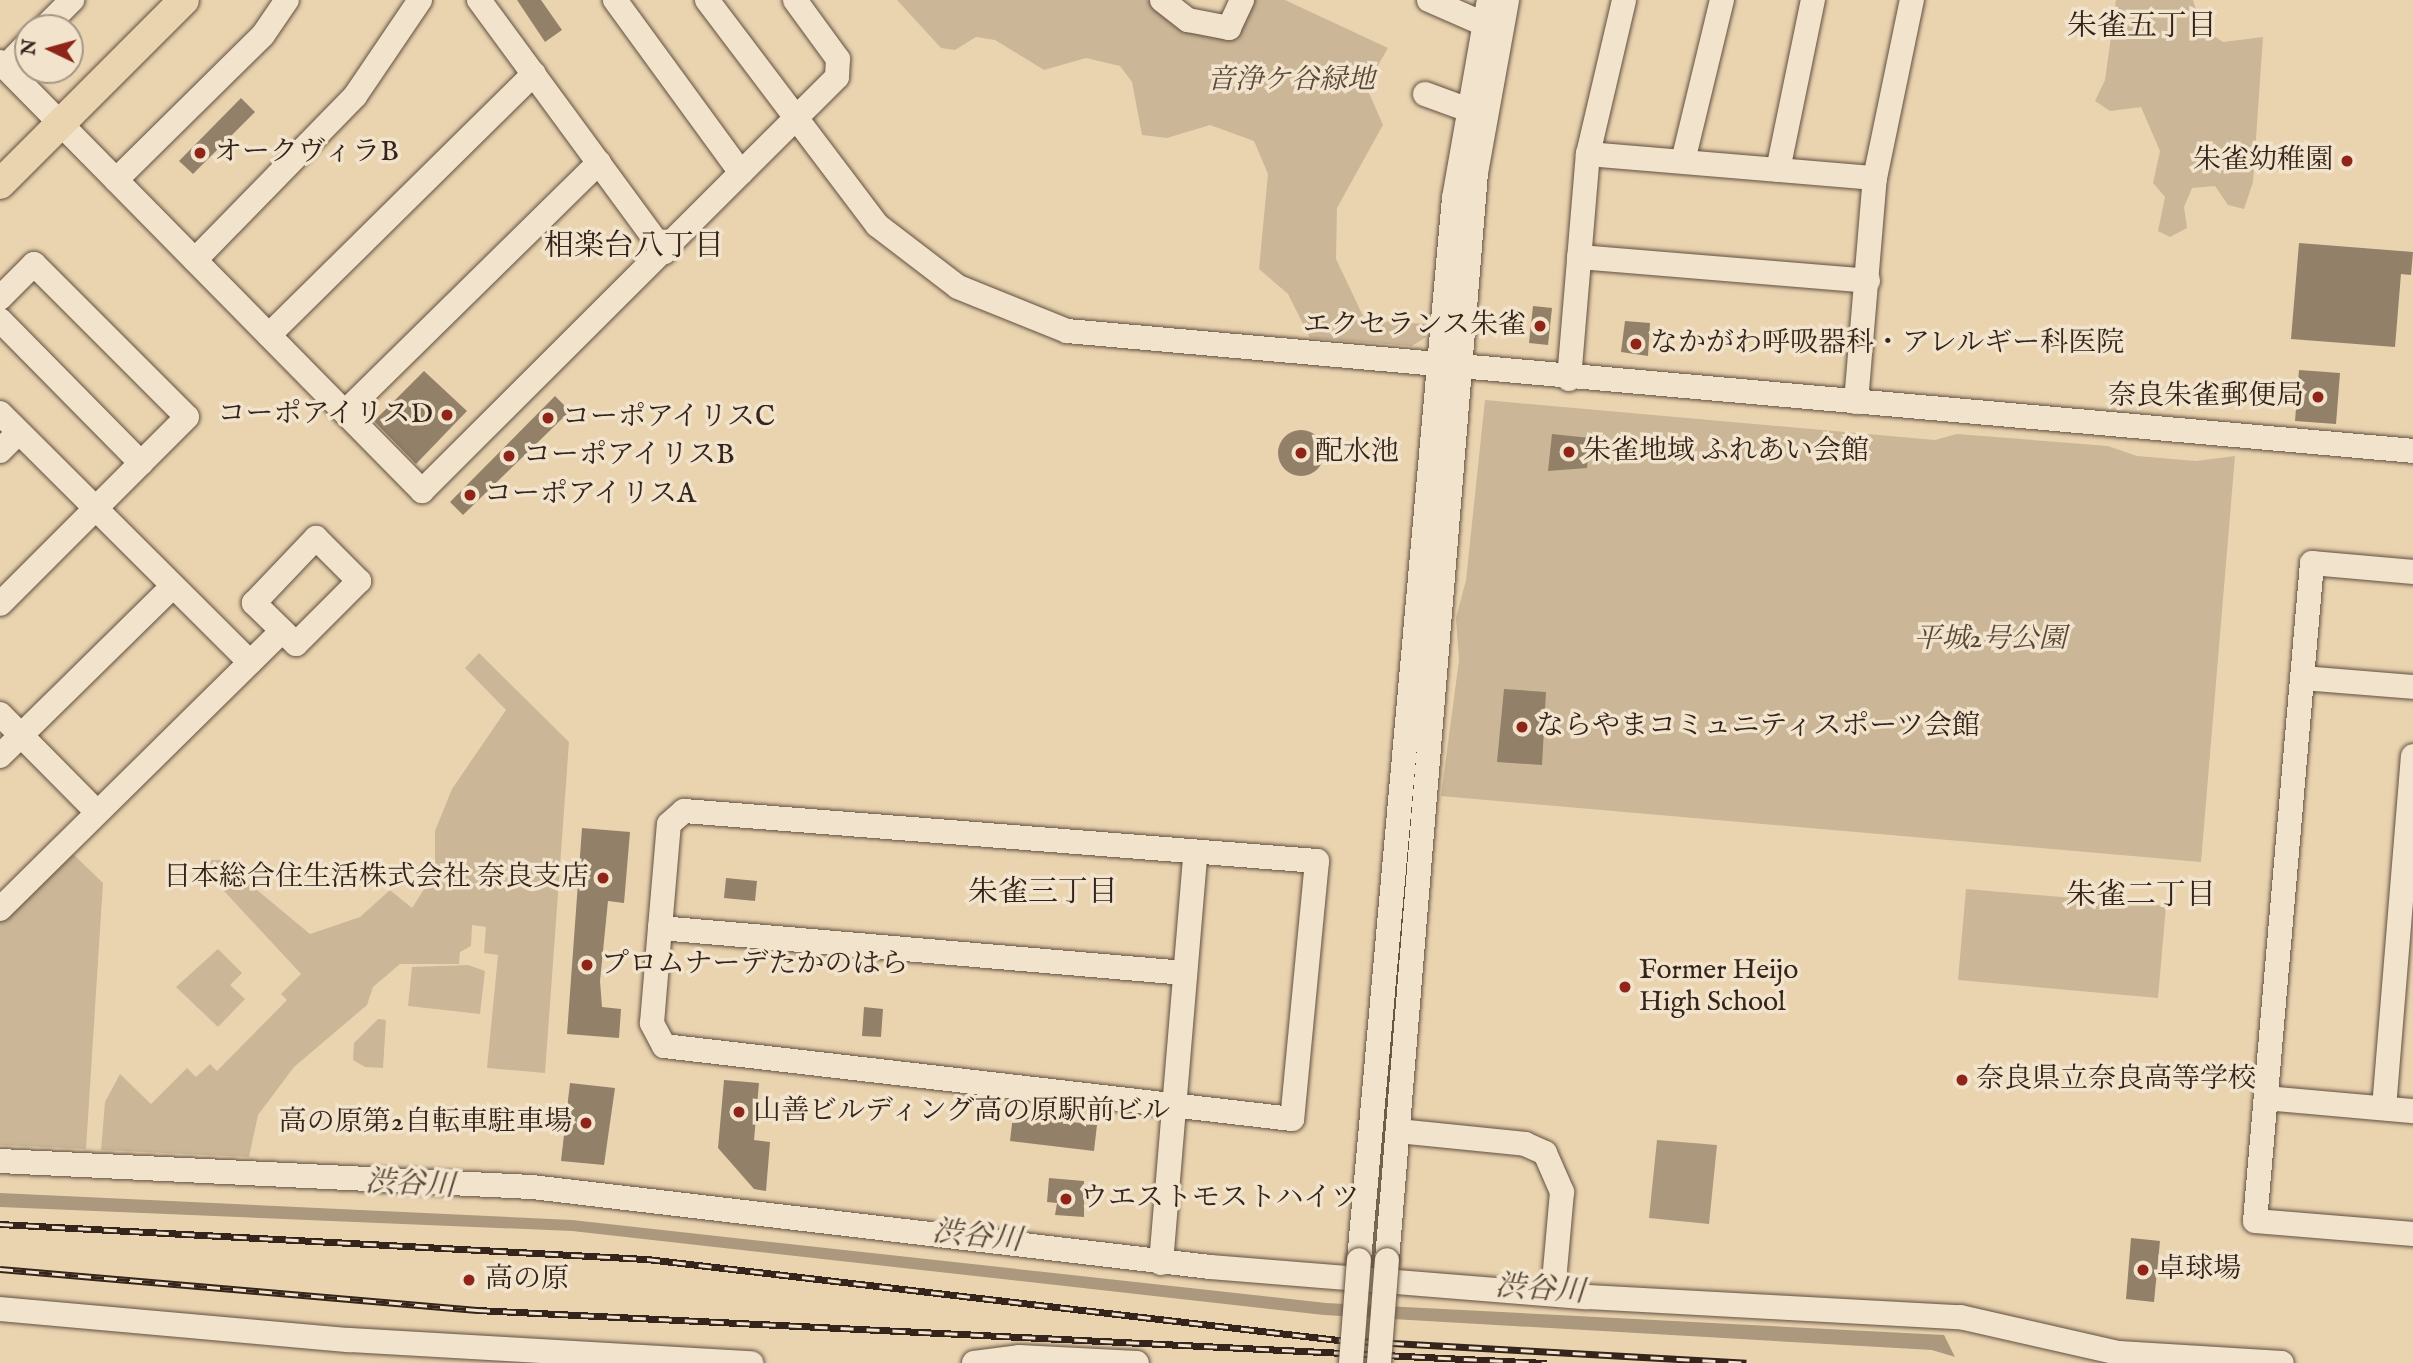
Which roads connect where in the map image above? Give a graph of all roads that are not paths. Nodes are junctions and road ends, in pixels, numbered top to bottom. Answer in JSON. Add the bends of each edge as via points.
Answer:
{"nodes":[{"id":1,"x":72,"y":0,"type":"edge"},
{"id":2,"x":184,"y":0,"type":"edge"},
{"id":3,"x":287,"y":0,"type":"edge"},
{"id":4,"x":420,"y":0,"type":"edge"},
{"id":5,"x":479,"y":0,"type":"edge"},
{"id":6,"x":615,"y":0,"type":"edge"},
{"id":7,"x":707,"y":0,"type":"edge"},
{"id":8,"x":795,"y":0,"type":"edge"},
{"id":9,"x":1162,"y":0,"type":"edge"},
{"id":10,"x":1242,"y":0,"type":"edge"},
{"id":11,"x":1429,"y":0,"type":"edge"},
{"id":12,"x":1507,"y":0,"type":"edge"},
{"id":13,"x":1624,"y":0,"type":"edge"},
{"id":14,"x":1722,"y":0,"type":"edge"},
{"id":15,"x":1813,"y":0,"type":"edge"},
{"id":16,"x":1912,"y":0,"type":"edge"},
{"id":17,"x":1486,"y":12,"type":"edge"},
{"id":18,"x":58,"y":14,"type":"edge"},
{"id":19,"x":2,"y":64,"type":"edge"},
{"id":20,"x":534,"y":74,"type":"junction"},
{"id":21,"x":1425,"y":94,"type":"dead end"},
{"id":22,"x":1466,"y":109,"type":"junction"},
{"id":23,"x":795,"y":121,"type":"junction"},
{"id":24,"x":60,"y":123,"type":"junction"},
{"id":25,"x":1588,"y":154,"type":"junction"},
{"id":26,"x":1683,"y":161,"type":"junction"},
{"id":27,"x":598,"y":162,"type":"junction"},
{"id":28,"x":1778,"y":170,"type":"junction"},
{"id":29,"x":741,"y":173,"type":"junction"},
{"id":30,"x":1875,"y":178,"type":"junction"},
{"id":31,"x":116,"y":180,"type":"junction"},
{"id":32,"x":0,"y":184,"type":"edge"},
{"id":33,"x":664,"y":253,"type":"junction"},
{"id":34,"x":1579,"y":257,"type":"junction"},
{"id":35,"x":195,"y":260,"type":"junction"},
{"id":36,"x":1868,"y":281,"type":"junction"},
{"id":37,"x":0,"y":298,"type":"edge"},
{"id":38,"x":0,"y":320,"type":"edge"},
{"id":39,"x":269,"y":335,"type":"junction"},
{"id":40,"x":1449,"y":370,"type":"junction"},
{"id":41,"x":1569,"y":379,"type":"junction"},
{"id":42,"x":1856,"y":402,"type":"junction"},
{"id":43,"x":345,"y":412,"type":"junction"},
{"id":44,"x":0,"y":413,"type":"edge"},
{"id":45,"x":18,"y":433,"type":"junction"},
{"id":46,"x":0,"y":451,"type":"edge"},
{"id":47,"x":2413,"y":451,"type":"edge"},
{"id":48,"x":141,"y":463,"type":"junction"},
{"id":49,"x":96,"y":509,"type":"junction"},
{"id":50,"x":2413,"y":572,"type":"edge"},
{"id":51,"x":172,"y":587,"type":"junction"},
{"id":52,"x":0,"y":604,"type":"edge"},
{"id":53,"x":282,"y":631,"type":"dead end"},
{"id":54,"x":250,"y":662,"type":"junction"},
{"id":55,"x":2302,"y":678,"type":"junction"},
{"id":56,"x":2413,"y":687,"type":"edge"},
{"id":57,"x":0,"y":714,"type":"edge"},
{"id":58,"x":21,"y":735,"type":"junction"},
{"id":59,"x":0,"y":756,"type":"edge"},
{"id":60,"x":2413,"y":756,"type":"edge"},
{"id":61,"x":97,"y":812,"type":"junction"},
{"id":62,"x":1195,"y":854,"type":"junction"},
{"id":63,"x":0,"y":909,"type":"edge"},
{"id":64,"x":660,"y":928,"type":"junction"},
{"id":65,"x":1185,"y":973,"type":"junction"},
{"id":66,"x":2266,"y":1098,"type":"junction"},
{"id":67,"x":2384,"y":1108,"type":"junction"},
{"id":68,"x":1171,"y":1110,"type":"junction"},
{"id":69,"x":2413,"y":1111,"type":"edge"},
{"id":70,"x":1398,"y":1131,"type":"junction"},
{"id":71,"x":0,"y":1161,"type":"edge"},
{"id":72,"x":2413,"y":1234,"type":"edge"},
{"id":73,"x":1161,"y":1263,"type":"junction"},
{"id":74,"x":1553,"y":1292,"type":"junction"},
{"id":75,"x":0,"y":1309,"type":"edge"},
{"id":76,"x":751,"y":1363,"type":"edge"},
{"id":77,"x":974,"y":1363,"type":"edge"},
{"id":78,"x":1137,"y":1363,"type":"edge"},
{"id":79,"x":1351,"y":1363,"type":"edge"},
{"id":80,"x":1379,"y":1363,"type":"edge"},
{"id":81,"x":2282,"y":1363,"type":"edge"}],
"edges":[{"from":1,"to":18,"type":"street"},
{"from":2,"to":24,"type":"main road"},
{"from":3,"to":31,"type":"street","via":[[263,35]]},
{"from":4,"to":35,"type":"street","via":[[355,96]]},
{"from":5,"to":20,"type":"street"},
{"from":6,"to":29,"type":"street"},
{"from":7,"to":23,"type":"street"},
{"from":8,"to":23,"type":"street","via":[[842,69]]},
{"from":9,"to":10,"type":"street","via":[[1188,20],[1229,27]]},
{"from":11,"to":17,"type":"street"},
{"from":12,"to":40,"type":"street","via":[[1476,173]]},
{"from":13,"to":25,"type":"street"},
{"from":14,"to":26,"type":"street"},
{"from":15,"to":28,"type":"street"},
{"from":16,"to":30,"type":"street"},
{"from":17,"to":22,"type":"street"},
{"from":19,"to":24,"type":"street"},
{"from":20,"to":27,"type":"street"},
{"from":20,"to":39,"type":"street"},
{"from":21,"to":22,"type":"street"},
{"from":22,"to":40,"type":"street"},
{"from":23,"to":29,"type":"street"},
{"from":23,"to":40,"type":"street","via":[[877,225],[928,268],[1025,318],[1116,340]]},
{"from":24,"to":31,"type":"street"},
{"from":24,"to":32,"type":"main road"},
{"from":25,"to":26,"type":"street"},
{"from":25,"to":34,"type":"street"},
{"from":26,"to":28,"type":"street"},
{"from":27,"to":33,"type":"street"},
{"from":27,"to":43,"type":"street"},
{"from":28,"to":30,"type":"street"},
{"from":29,"to":33,"type":"street"},
{"from":30,"to":36,"type":"street"},
{"from":31,"to":35,"type":"street"},
{"from":33,"to":43,"type":"street","via":[[422,491]]},
{"from":34,"to":36,"type":"street"},
{"from":34,"to":41,"type":"street"},
{"from":35,"to":39,"type":"street"},
{"from":36,"to":42,"type":"street"},
{"from":37,"to":48,"type":"street","via":[[34,264],[187,417]]},
{"from":38,"to":48,"type":"street"},
{"from":39,"to":43,"type":"street"},
{"from":40,"to":41,"type":"street"},
{"from":40,"to":70,"type":"street"},
{"from":40,"to":79,"type":"street","bridge":true},
{"from":41,"to":42,"type":"street"},
{"from":42,"to":47,"type":"street"},
{"from":44,"to":45,"type":"street"},
{"from":45,"to":46,"type":"street"},
{"from":45,"to":49,"type":"street"},
{"from":48,"to":49,"type":"street"},
{"from":49,"to":51,"type":"street"},
{"from":49,"to":52,"type":"street"},
{"from":50,"to":55,"type":"street","via":[[2312,563]]},
{"from":51,"to":54,"type":"street"},
{"from":51,"to":58,"type":"street"},
{"from":53,"to":54,"type":"street"},
{"from":54,"to":61,"type":"street"},
{"from":55,"to":56,"type":"street"},
{"from":55,"to":66,"type":"street"},
{"from":57,"to":58,"type":"street"},
{"from":58,"to":59,"type":"street"},
{"from":58,"to":61,"type":"street"},
{"from":60,"to":67,"type":"street"},
{"from":61,"to":63,"type":"street"},
{"from":62,"to":64,"type":"street","via":[[684,811],[669,824]]},
{"from":62,"to":65,"type":"street"},
{"from":62,"to":68,"type":"street","via":[[1317,861],[1292,1119]]},
{"from":64,"to":65,"type":"street"},
{"from":64,"to":68,"type":"street","via":[[652,1024],[657,1038],[673,1051]]},
{"from":65,"to":68,"type":"street"},
{"from":66,"to":67,"type":"street"},
{"from":66,"to":72,"type":"street","via":[[2255,1221]]},
{"from":67,"to":69,"type":"street"},
{"from":68,"to":73,"type":"street"},
{"from":70,"to":74,"type":"street","via":[[1525,1143],[1545,1153],[1562,1192]]},
{"from":70,"to":80,"type":"street","bridge":true},
{"from":71,"to":73,"type":"street","via":[[532,1187]]},
{"from":73,"to":74,"type":"street"},
{"from":74,"to":81,"type":"street","via":[[1951,1316],[2119,1353]]},
{"from":75,"to":76,"type":"street","via":[[349,1340]]},
{"from":77,"to":78,"type":"street","via":[[1019,1357]]}]}
